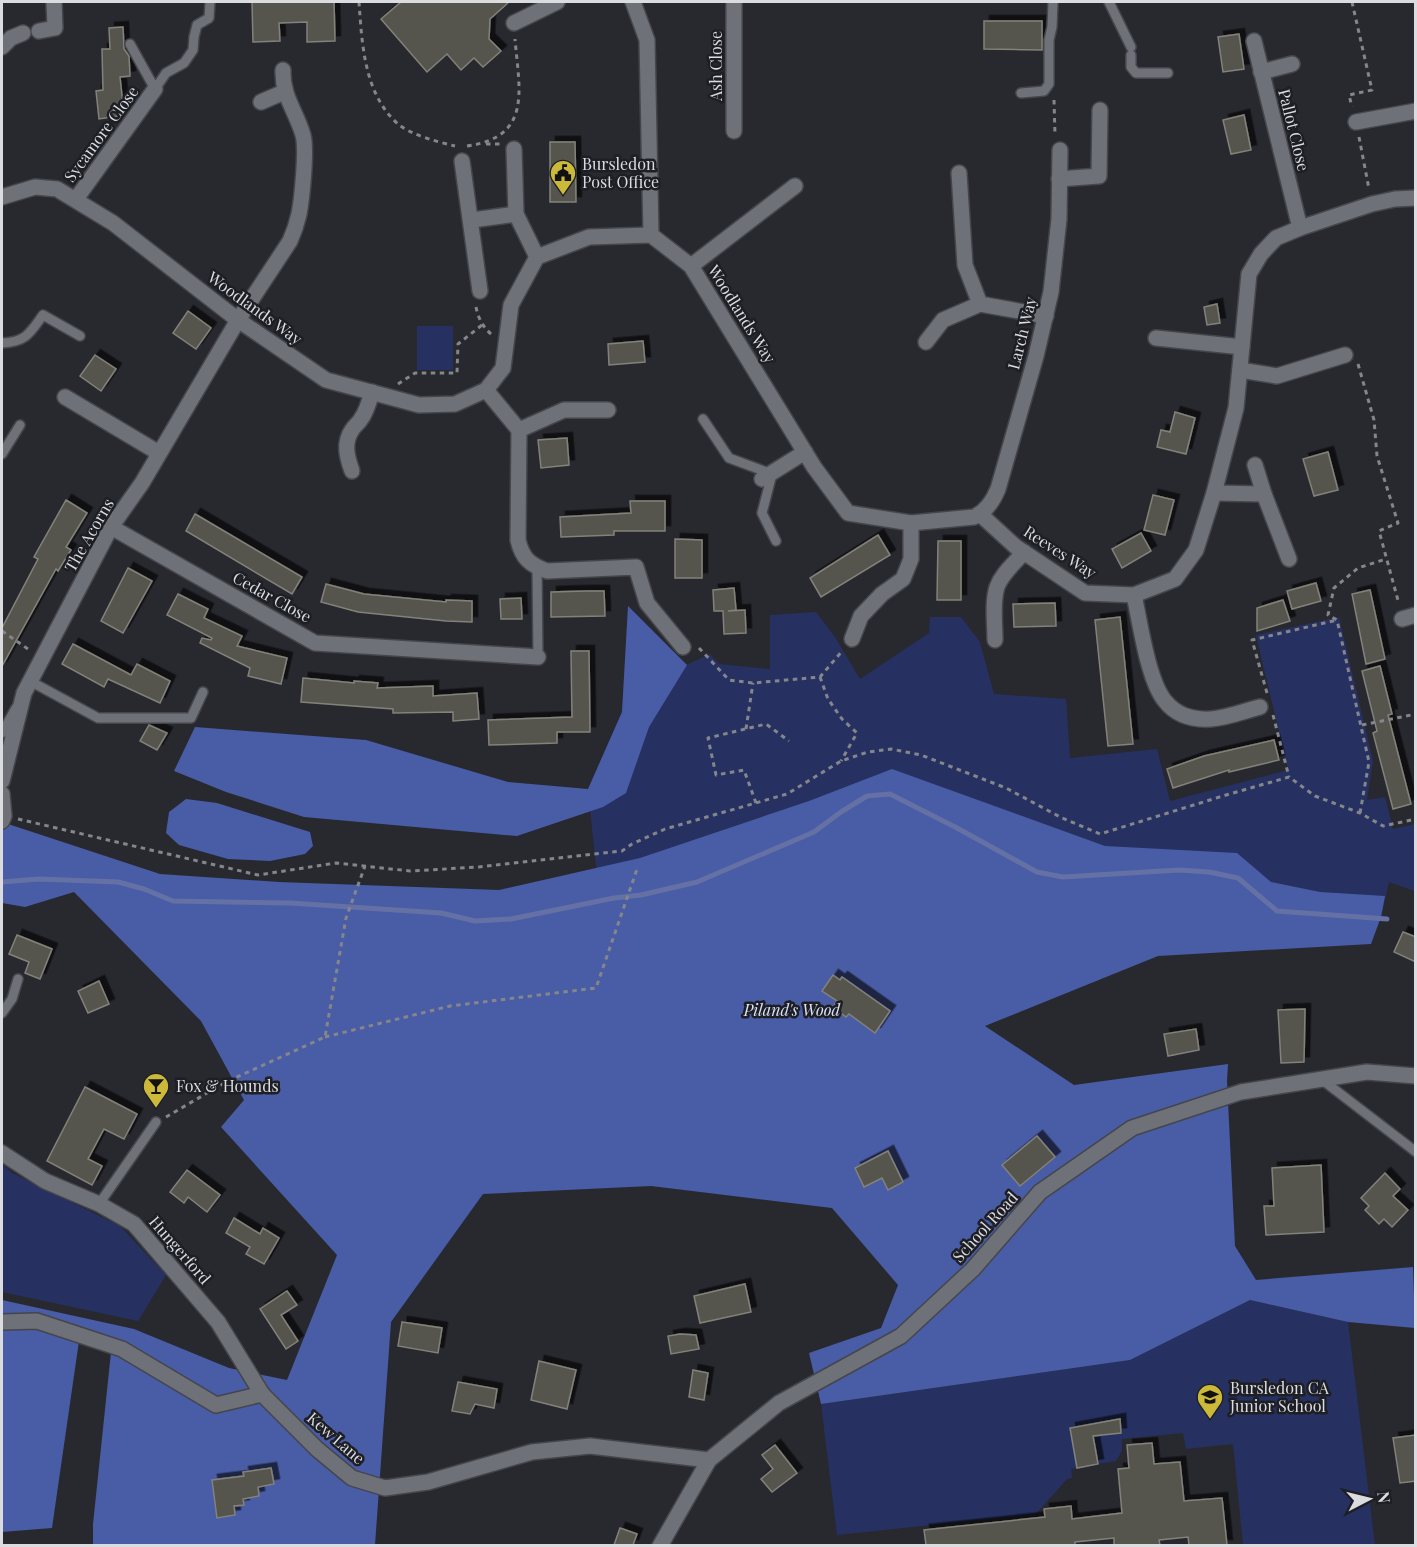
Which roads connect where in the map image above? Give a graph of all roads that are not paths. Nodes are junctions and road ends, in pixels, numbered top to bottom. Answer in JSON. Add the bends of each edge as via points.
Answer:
{"nodes":[{"id":1,"x":54,"y":2,"type":"edge"},
{"id":2,"x":210,"y":2,"type":"edge"},
{"id":3,"x":557,"y":2,"type":"edge"},
{"id":4,"x":633,"y":2,"type":"edge"},
{"id":5,"x":734,"y":2,"type":"edge"},
{"id":6,"x":1053,"y":2,"type":"edge"},
{"id":7,"x":1109,"y":2,"type":"edge"},
{"id":8,"x":514,"y":23,"type":"road end"},
{"id":9,"x":39,"y":31,"type":"dead end"},
{"id":10,"x":23,"y":33,"type":"dead end"},
{"id":11,"x":1254,"y":41,"type":"dead end"},
{"id":12,"x":130,"y":44,"type":"dead end"},
{"id":13,"x":2,"y":47,"type":"edge"},
{"id":14,"x":1292,"y":64,"type":"dead end"},
{"id":15,"x":283,"y":70,"type":"dead end"},
{"id":16,"x":1261,"y":72,"type":"junction"},
{"id":17,"x":1168,"y":73,"type":"dead end"},
{"id":18,"x":155,"y":89,"type":"junction"},
{"id":19,"x":284,"y":92,"type":"junction"},
{"id":20,"x":1021,"y":93,"type":"dead end"},
{"id":21,"x":261,"y":102,"type":"dead end"},
{"id":22,"x":1100,"y":110,"type":"dead end"},
{"id":23,"x":1416,"y":111,"type":"edge"},
{"id":24,"x":1356,"y":122,"type":"road end"},
{"id":25,"x":734,"y":130,"type":"dead end"},
{"id":26,"x":514,"y":149,"type":"dead end"},
{"id":27,"x":1060,"y":150,"type":"road end"},
{"id":28,"x":462,"y":161,"type":"dead end"},
{"id":29,"x":959,"y":173,"type":"dead end"},
{"id":30,"x":1059,"y":179,"type":"junction"},
{"id":31,"x":795,"y":186,"type":"dead end"},
{"id":32,"x":2,"y":197,"type":"edge"},
{"id":33,"x":1416,"y":198,"type":"edge"},
{"id":34,"x":76,"y":199,"type":"junction"},
{"id":35,"x":516,"y":214,"type":"junction"},
{"id":36,"x":472,"y":220,"type":"junction"},
{"id":37,"x":1300,"y":228,"type":"junction"},
{"id":38,"x":651,"y":235,"type":"junction"},
{"id":39,"x":537,"y":257,"type":"junction"},
{"id":40,"x":691,"y":266,"type":"junction"},
{"id":41,"x":480,"y":291,"type":"road end"},
{"id":42,"x":980,"y":304,"type":"junction"},
{"id":43,"x":1046,"y":316,"type":"junction"},
{"id":44,"x":237,"y":320,"type":"junction"},
{"id":45,"x":80,"y":336,"type":"dead end"},
{"id":46,"x":1156,"y":338,"type":"dead end"},
{"id":47,"x":926,"y":342,"type":"dead end"},
{"id":48,"x":2,"y":343,"type":"edge"},
{"id":49,"x":1242,"y":347,"type":"junction"},
{"id":50,"x":1345,"y":355,"type":"road end"},
{"id":51,"x":1240,"y":370,"type":"junction"},
{"id":52,"x":486,"y":390,"type":"junction"},
{"id":53,"x":377,"y":394,"type":"junction"},
{"id":54,"x":65,"y":397,"type":"dead end"},
{"id":55,"x":608,"y":410,"type":"dead end"},
{"id":56,"x":703,"y":419,"type":"dead end"},
{"id":57,"x":20,"y":425,"type":"dead end"},
{"id":58,"x":519,"y":430,"type":"junction"},
{"id":59,"x":805,"y":452,"type":"junction"},
{"id":60,"x":159,"y":453,"type":"junction"},
{"id":61,"x":2,"y":454,"type":"edge"},
{"id":62,"x":1255,"y":465,"type":"dead end"},
{"id":63,"x":352,"y":471,"type":"dead end"},
{"id":64,"x":767,"y":476,"type":"junction"},
{"id":65,"x":1214,"y":493,"type":"junction"},
{"id":66,"x":1264,"y":494,"type":"junction"},
{"id":67,"x":981,"y":514,"type":"junction"},
{"id":68,"x":911,"y":523,"type":"junction"},
{"id":69,"x":111,"y":527,"type":"junction"},
{"id":70,"x":776,"y":541,"type":"dead end"},
{"id":71,"x":1024,"y":552,"type":"junction"},
{"id":72,"x":1289,"y":559,"type":"dead end"},
{"id":73,"x":537,"y":567,"type":"junction"},
{"id":74,"x":1134,"y":595,"type":"junction"},
{"id":75,"x":852,"y":639,"type":"road end"},
{"id":76,"x":995,"y":640,"type":"dead end"},
{"id":77,"x":683,"y":647,"type":"road end"},
{"id":78,"x":538,"y":657,"type":"joint"},
{"id":79,"x":27,"y":687,"type":"junction"},
{"id":80,"x":203,"y":692,"type":"dead end"},
{"id":81,"x":1265,"y":707,"type":"road end"},
{"id":82,"x":2,"y":733,"type":"edge"},
{"id":83,"x":2,"y":781,"type":"edge"},
{"id":84,"x":2,"y":794,"type":"edge"},
{"id":85,"x":3,"y":818,"type":"edge"},
{"id":86,"x":18,"y":979,"type":"dead end"},
{"id":87,"x":2,"y":1013,"type":"edge"},
{"id":88,"x":1416,"y":1076,"type":"edge"},
{"id":89,"x":1321,"y":1080,"type":"junction"},
{"id":90,"x":156,"y":1122,"type":"road end"},
{"id":91,"x":1416,"y":1152,"type":"edge"},
{"id":92,"x":2,"y":1153,"type":"edge"},
{"id":93,"x":99,"y":1204,"type":"junction"},
{"id":94,"x":2,"y":1322,"type":"edge"},
{"id":95,"x":262,"y":1394,"type":"junction"},
{"id":96,"x":708,"y":1460,"type":"junction"},
{"id":97,"x":660,"y":1545,"type":"edge"}],
"edges":[{"from":1,"to":9,"type":"street","via":[[55,28]]},
{"from":2,"to":18,"type":"lane","via":[[209,18],[197,25],[193,50],[184,63],[166,73]]},
{"from":3,"to":8,"type":"street"},
{"from":4,"to":38,"type":"street","via":[[647,40]]},
{"from":5,"to":25,"type":"street","name":"Ash Close"},
{"from":6,"to":20,"type":"lane","via":[[1049,84],[1044,91]]},
{"from":7,"to":17,"type":"lane","via":[[1131,51],[1131,67],[1136,73]]},
{"from":10,"to":13,"type":"street"},
{"from":11,"to":16,"type":"street","name":"Pallot Close"},
{"from":12,"to":18,"type":"lane"},
{"from":14,"to":16,"type":"street"},
{"from":15,"to":19,"type":"street"},
{"from":16,"to":37,"type":"street","name":"Pallot Close"},
{"from":18,"to":34,"type":"street","name":"Sycamore Close"},
{"from":19,"to":21,"type":"street"},
{"from":19,"to":44,"type":"street","name":"The Acorns","via":[[304,139],[299,213],[290,241]]},
{"from":22,"to":30,"type":"street","via":[[1099,176]]},
{"from":23,"to":24,"type":"street"},
{"from":26,"to":35,"type":"street"},
{"from":27,"to":30,"type":"street","name":"Larch Way"},
{"from":28,"to":36,"type":"street"},
{"from":29,"to":42,"type":"street","via":[[965,265]]},
{"from":30,"to":43,"type":"street","name":"Larch Way","via":[[1059,219]]},
{"from":31,"to":40,"type":"street"},
{"from":32,"to":34,"type":"street","name":"Woodlands Way","via":[[46,188]]},
{"from":33,"to":37,"type":"street","name":"Reeves Way","via":[[1372,204]]},
{"from":34,"to":44,"type":"street","name":"Woodlands Way","via":[[113,223]]},
{"from":35,"to":36,"type":"street"},
{"from":35,"to":39,"type":"street"},
{"from":36,"to":41,"type":"street"},
{"from":37,"to":49,"type":"street","name":"Reeves Way","via":[[1276,238],[1249,274]]},
{"from":38,"to":39,"type":"street","via":[[589,237]]},
{"from":38,"to":40,"type":"street","name":"Woodlands Way"},
{"from":39,"to":52,"type":"street","via":[[511,305],[503,368]]},
{"from":40,"to":59,"type":"street","name":"Woodlands Way"},
{"from":42,"to":43,"type":"street"},
{"from":42,"to":47,"type":"street","via":[[943,320]]},
{"from":43,"to":67,"type":"street","name":"Larch Way","via":[[1002,479],[994,499]]},
{"from":44,"to":53,"type":"street","name":"Woodlands Way","via":[[326,380]]},
{"from":44,"to":60,"type":"street","name":"The Acorns"},
{"from":45,"to":48,"type":"lane","via":[[44,315],[22,340]]},
{"from":46,"to":49,"type":"street"},
{"from":49,"to":51,"type":"street","name":"Reeves Way"},
{"from":50,"to":51,"type":"street","via":[[1277,376]]},
{"from":51,"to":65,"type":"street","name":"Reeves Way","via":[[1236,408]]},
{"from":52,"to":53,"type":"street","name":"Woodlands Way","via":[[455,404],[419,405]]},
{"from":52,"to":58,"type":"street"},
{"from":53,"to":63,"type":"street","via":[[351,430],[346,445]]},
{"from":54,"to":60,"type":"street"},
{"from":55,"to":58,"type":"street","via":[[564,410]]},
{"from":56,"to":64,"type":"lane","via":[[729,458]]},
{"from":57,"to":61,"type":"lane"},
{"from":58,"to":73,"type":"street","via":[[518,540],[520,552]]},
{"from":59,"to":64,"type":"street"},
{"from":59,"to":68,"type":"street","name":"Woodlands Way","via":[[848,513]]},
{"from":60,"to":69,"type":"street","name":"The Acorns"},
{"from":62,"to":66,"type":"street"},
{"from":64,"to":70,"type":"lane","via":[[762,513]]},
{"from":65,"to":66,"type":"street"},
{"from":65,"to":74,"type":"street","name":"Reeves Way","via":[[1196,550],[1175,579]]},
{"from":66,"to":72,"type":"street"},
{"from":67,"to":68,"type":"street","name":"Woodlands Way"},
{"from":67,"to":71,"type":"street","name":"Reeves Way"},
{"from":68,"to":75,"type":"street","via":[[911,559],[903,579],[861,616]]},
{"from":69,"to":78,"type":"street","name":"Cedar Close","via":[[315,643]]},
{"from":69,"to":79,"type":"street","name":"The Acorns"},
{"from":71,"to":74,"type":"street","name":"Reeves Way","via":[[1085,593]]},
{"from":71,"to":76,"type":"street","via":[[998,585]]},
{"from":73,"to":77,"type":"street","via":[[560,571],[636,567],[647,603]]},
{"from":73,"to":78,"type":"lane"},
{"from":74,"to":81,"type":"street","via":[[1154,678],[1165,701],[1177,712],[1190,718],[1211,719]]},
{"from":79,"to":80,"type":"lane","via":[[98,718],[191,718]]},
{"from":79,"to":82,"type":"lane"},
{"from":79,"to":83,"type":"street","name":"The Acorns"},
{"from":84,"to":85,"type":"street"},
{"from":86,"to":87,"type":"lane","via":[[12,999]]},
{"from":88,"to":89,"type":"street","name":"School Road","via":[[1367,1072]]},
{"from":89,"to":91,"type":"lane"},
{"from":89,"to":96,"type":"street","name":"School Road","via":[[1241,1092],[1132,1128],[1040,1192],[973,1269],[901,1336],[779,1403]]},
{"from":90,"to":93,"type":"lane"},
{"from":92,"to":93,"type":"street","name":"Hungerford","via":[[45,1181]]},
{"from":93,"to":95,"type":"street","name":"Hungerford","via":[[134,1224],[163,1257],[218,1322]]},
{"from":94,"to":95,"type":"street","via":[[37,1321],[122,1349],[216,1405]]},
{"from":95,"to":96,"type":"street","name":"Kew Lane","via":[[352,1478],[385,1488],[428,1482],[532,1452],[590,1446]]},
{"from":96,"to":97,"type":"street","name":"School Road"}]}
